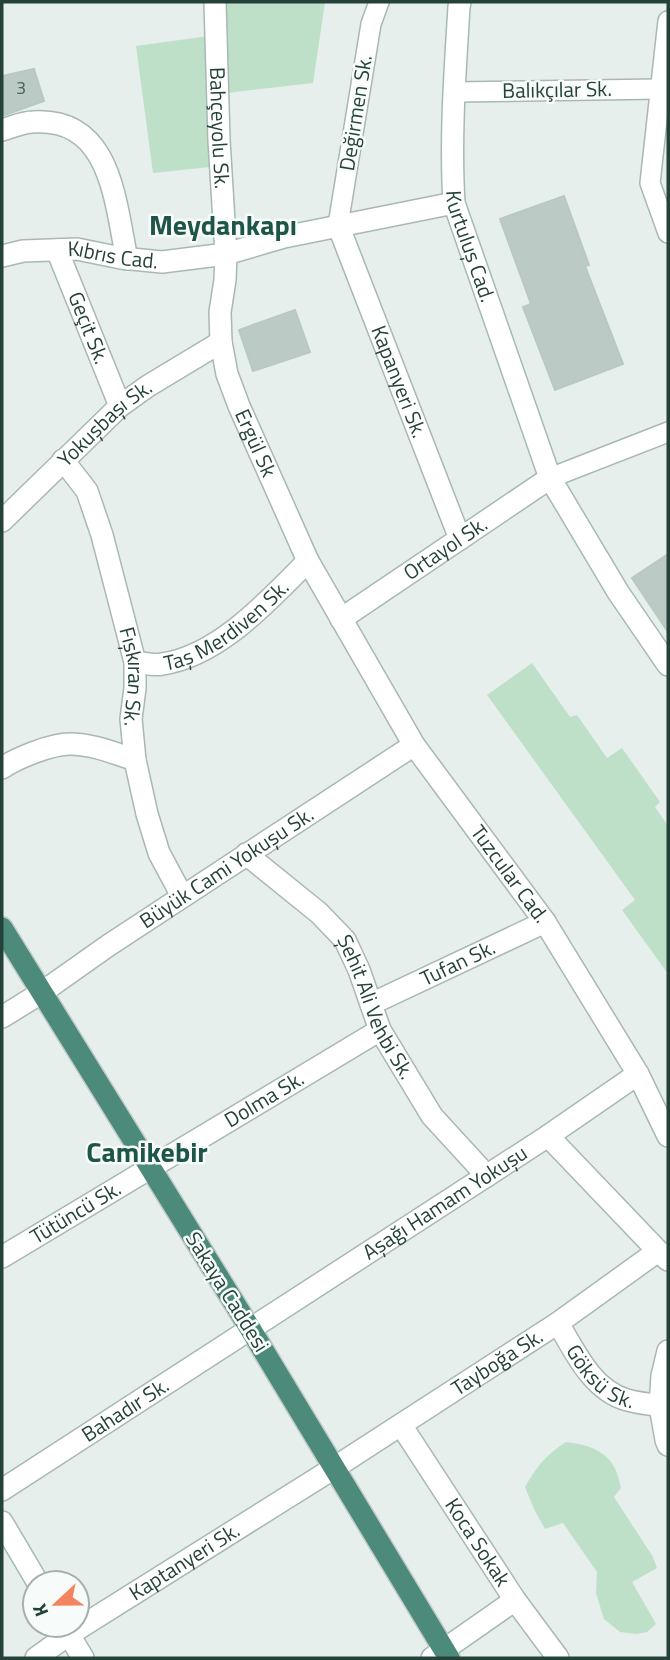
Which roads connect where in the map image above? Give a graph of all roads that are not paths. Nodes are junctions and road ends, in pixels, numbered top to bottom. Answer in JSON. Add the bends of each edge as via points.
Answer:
{"nodes":[{"id":1,"x":215,"y":2,"type":"edge"},
{"id":2,"x":379,"y":2,"type":"edge"},
{"id":3,"x":460,"y":2,"type":"edge"},
{"id":4,"x":668,"y":20,"type":"edge"},
{"id":5,"x":660,"y":89,"type":"junction"},
{"id":6,"x":454,"y":92,"type":"junction"},
{"id":7,"x":2,"y":130,"type":"edge"},
{"id":8,"x":454,"y":203,"type":"junction"},
{"id":9,"x":338,"y":225,"type":"junction"},
{"id":10,"x":668,"y":233,"type":"edge"},
{"id":11,"x":57,"y":250,"type":"junction"},
{"id":12,"x":226,"y":254,"type":"junction"},
{"id":13,"x":2,"y":257,"type":"edge"},
{"id":14,"x":127,"y":259,"type":"junction"},
{"id":15,"x":221,"y":342,"type":"junction"},
{"id":16,"x":120,"y":405,"type":"junction"},
{"id":17,"x":668,"y":432,"type":"edge"},
{"id":18,"x":63,"y":460,"type":"junction"},
{"id":19,"x":550,"y":478,"type":"junction"},
{"id":20,"x":2,"y":521,"type":"edge"},
{"id":21,"x":460,"y":539,"type":"junction"},
{"id":22,"x":307,"y":561,"type":"junction"},
{"id":23,"x":341,"y":620,"type":"junction"},
{"id":24,"x":135,"y":662,"type":"junction"},
{"id":25,"x":668,"y":665,"type":"edge"},
{"id":26,"x":414,"y":745,"type":"junction"},
{"id":27,"x":135,"y":760,"type":"junction"},
{"id":28,"x":2,"y":768,"type":"edge"},
{"id":29,"x":246,"y":854,"type":"junction"},
{"id":30,"x":182,"y":896,"type":"junction"},
{"id":31,"x":545,"y":922,"type":"junction"},
{"id":32,"x":2,"y":928,"type":"edge"},
{"id":33,"x":41,"y":993,"type":"junction"},
{"id":34,"x":371,"y":1004,"type":"junction"},
{"id":35,"x":2,"y":1017,"type":"edge"},
{"id":36,"x":380,"y":1030,"type":"junction"},
{"id":37,"x":638,"y":1074,"type":"junction"},
{"id":38,"x":548,"y":1136,"type":"junction"},
{"id":39,"x":668,"y":1136,"type":"edge"},
{"id":40,"x":150,"y":1168,"type":"junction"},
{"id":41,"x":487,"y":1176,"type":"junction"},
{"id":42,"x":663,"y":1255,"type":"edge"},
{"id":43,"x":2,"y":1257,"type":"edge"},
{"id":44,"x":558,"y":1323,"type":"junction"},
{"id":45,"x":251,"y":1330,"type":"junction"},
{"id":46,"x":668,"y":1350,"type":"edge"},
{"id":47,"x":660,"y":1406,"type":"junction"},
{"id":48,"x":401,"y":1425,"type":"junction"},
{"id":49,"x":668,"y":1445,"type":"edge"},
{"id":50,"x":334,"y":1468,"type":"junction"},
{"id":51,"x":2,"y":1490,"type":"edge"},
{"id":52,"x":2,"y":1522,"type":"edge"},
{"id":53,"x":30,"y":1569,"type":"edge"},
{"id":54,"x":515,"y":1600,"type":"junction"},
{"id":55,"x":91,"y":1615,"type":"edge"},
{"id":56,"x":56,"y":1639,"type":"edge"},
{"id":57,"x":71,"y":1639,"type":"edge"},
{"id":58,"x":442,"y":1655,"type":"edge"},
{"id":59,"x":36,"y":1658,"type":"edge"},
{"id":60,"x":83,"y":1658,"type":"edge"},
{"id":61,"x":558,"y":1658,"type":"edge"}],
"edges":[{"from":1,"to":12,"type":"street","name":"Bahçeyolu Sk."},
{"from":2,"to":9,"type":"street","name":"Değirmen Sk.","via":[[371,24]]},
{"from":3,"to":6,"type":"street","name":"Kurtuluş Cad."},
{"from":4,"to":5,"type":"street"},
{"from":5,"to":6,"type":"street","name":"Balıkçılar Sk."},
{"from":5,"to":10,"type":"street","via":[[650,183]]},
{"from":6,"to":8,"type":"street","name":"Kurtuluş Cad."},
{"from":7,"to":14,"type":"street","via":[[32,122],[56,123],[88,140],[109,176]]},
{"from":8,"to":9,"type":"street","name":"Kıbrıs Cad."},
{"from":8,"to":19,"type":"street","name":"Kurtuluş Cad."},
{"from":9,"to":12,"type":"street","name":"Kıbrıs Cad."},
{"from":9,"to":21,"type":"street","name":"Kapanyeri Sk."},
{"from":11,"to":13,"type":"street","name":"Kıbrıs Cad."},
{"from":11,"to":14,"type":"street","name":"Kıbrıs Cad.","via":[[77,249]]},
{"from":11,"to":16,"type":"street","name":"Geçit Sk."},
{"from":12,"to":14,"type":"street","name":"Kıbrıs Cad.","via":[[162,262]]},
{"from":12,"to":15,"type":"street","name":"Ergül Sk"},
{"from":15,"to":16,"type":"street","name":"Yokuşbaşı Sk."},
{"from":15,"to":22,"type":"street","name":"Ergül Sk","via":[[235,395]]},
{"from":16,"to":18,"type":"street","name":"Yokuşbaşı Sk."},
{"from":17,"to":19,"type":"street"},
{"from":18,"to":20,"type":"street","name":"Yokuşbaşı Sk."},
{"from":18,"to":24,"type":"street","name":"Fışkıran Sk.","via":[[88,491]]},
{"from":19,"to":21,"type":"street","name":"Ortayol Sk."},
{"from":19,"to":25,"type":"street","name":"Kurtuluş Cad."},
{"from":21,"to":23,"type":"street","name":"Ortayol Sk."},
{"from":22,"to":23,"type":"street","name":"Ergül Sk"},
{"from":22,"to":24,"type":"street","name":"Taş Merdiven Sk.","via":[[266,603],[216,643],[184,660],[159,665]]},
{"from":23,"to":26,"type":"street","name":"Tuzcular Cad."},
{"from":24,"to":27,"type":"street","name":"Fışkıran Sk.","via":[[131,719]]},
{"from":26,"to":29,"type":"street","name":"Büyük Cami Yokuşu Sk."},
{"from":26,"to":31,"type":"street","name":"Tuzcular Cad."},
{"from":27,"to":28,"type":"street","via":[[101,748],[68,744],[38,751]]},
{"from":27,"to":30,"type":"street","name":"Fışkıran Sk.","via":[[159,853]]},
{"from":29,"to":30,"type":"street","name":"Büyük Cami Yokuşu Sk."},
{"from":29,"to":34,"type":"street","name":"Şehit Ali Vehbi Sk.","via":[[345,940]]},
{"from":30,"to":33,"type":"street","name":"Büyük Cami Yokuşu Sk."},
{"from":31,"to":34,"type":"street","name":"Tufan Sk."},
{"from":31,"to":37,"type":"street","name":"Tuzcular Cad."},
{"from":32,"to":33,"type":"highway","name":"Sakaya Caddesi"},
{"from":33,"to":35,"type":"street","name":"Büyük Cami Yokuşu Sk."},
{"from":33,"to":40,"type":"highway","name":"Sakaya Caddesi"},
{"from":34,"to":36,"type":"street","name":"Şehit Ali Vehbi Sk."},
{"from":36,"to":40,"type":"street","name":"Dolma Sk."},
{"from":36,"to":41,"type":"street","name":"Şehit Ali Vehbi Sk.","via":[[432,1116]]},
{"from":37,"to":38,"type":"street","name":"Aşağı Hamam Yokuşu"},
{"from":37,"to":39,"type":"street","name":"Tuzcular Cad."},
{"from":38,"to":41,"type":"street","name":"Aşağı Hamam Yokuşu"},
{"from":38,"to":42,"type":"street"},
{"from":40,"to":43,"type":"street","name":"Tütüncü Sk."},
{"from":40,"to":45,"type":"highway","name":"Sakaya Caddesi"},
{"from":41,"to":45,"type":"street","name":"Aşağı Hamam Yokuşu"},
{"from":42,"to":44,"type":"street","name":"Tayboğa Sk."},
{"from":44,"to":47,"type":"street","name":"Göksü Sk.","via":[[580,1362],[601,1386],[625,1399]]},
{"from":44,"to":48,"type":"street","name":"Tayboğa Sk."},
{"from":45,"to":50,"type":"highway","name":"Sakaya Caddesi"},
{"from":45,"to":51,"type":"street","name":"Bahadır Sk."},
{"from":46,"to":47,"type":"street"},
{"from":47,"to":49,"type":"street"},
{"from":48,"to":50,"type":"street","name":"Tayboğa Sk."},
{"from":48,"to":54,"type":"street","name":"Koca Sokak"},
{"from":50,"to":55,"type":"street","name":"Kaptanyeri Sk."},
{"from":50,"to":58,"type":"highway","name":"Sakaya Caddesi"},
{"from":52,"to":53,"type":"street"},
{"from":54,"to":58,"type":"street"},
{"from":54,"to":61,"type":"street","name":"Koca Sokak"},
{"from":56,"to":59,"type":"street","name":"Kaptanyeri Sk."},
{"from":57,"to":60,"type":"street"}]}
